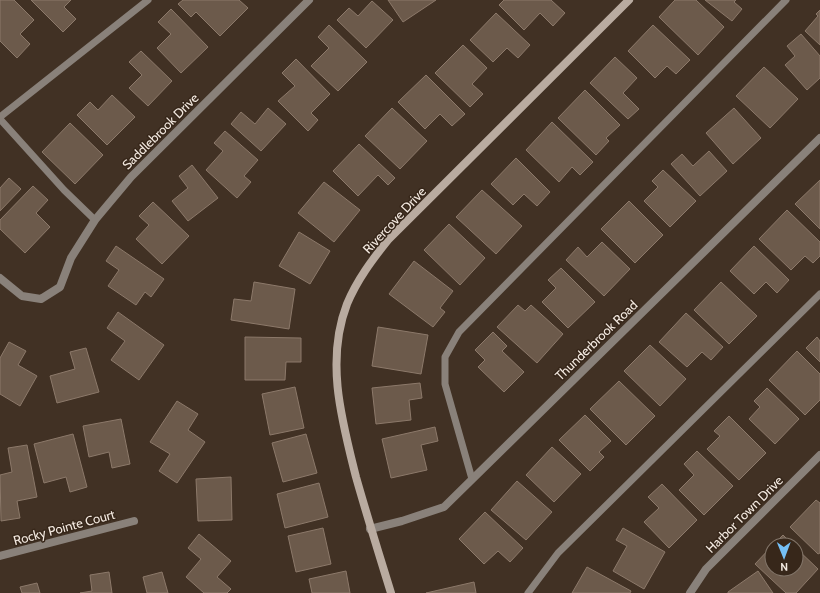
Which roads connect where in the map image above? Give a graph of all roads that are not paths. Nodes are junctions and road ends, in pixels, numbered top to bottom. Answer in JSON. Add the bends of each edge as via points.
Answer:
{"nodes":[{"id":1,"x":148,"y":0,"type":"edge"},
{"id":2,"x":309,"y":0,"type":"edge"},
{"id":3,"x":629,"y":0,"type":"edge"},
{"id":4,"x":786,"y":0,"type":"edge"},
{"id":5,"x":0,"y":118,"type":"edge"},
{"id":6,"x":820,"y":138,"type":"edge"},
{"id":7,"x":95,"y":220,"type":"junction"},
{"id":8,"x":0,"y":278,"type":"edge"},
{"id":9,"x":820,"y":294,"type":"edge"},
{"id":10,"x":820,"y":455,"type":"edge"},
{"id":11,"x":472,"y":479,"type":"junction"},
{"id":12,"x":134,"y":521,"type":"dead end"},
{"id":13,"x":370,"y":529,"type":"junction"},
{"id":14,"x":0,"y":556,"type":"edge"},
{"id":15,"x":391,"y":593,"type":"edge"},
{"id":16,"x":528,"y":593,"type":"edge"},
{"id":17,"x":690,"y":593,"type":"edge"}],
"edges":[{"from":1,"to":5,"type":"lane"},
{"from":2,"to":7,"type":"street","name":"Saddlebrook Drive","via":[[131,177]]},
{"from":3,"to":13,"type":"street","name":"Rivercove Drive","via":[[388,240],[363,272],[350,298],[341,326],[336,386],[344,429]]},
{"from":4,"to":11,"type":"lane","via":[[459,332],[446,357],[445,384]]},
{"from":5,"to":7,"type":"lane","via":[[64,190]]},
{"from":6,"to":11,"type":"street","name":"Thunderbrook Road"},
{"from":7,"to":8,"type":"street","name":"Saddlebrook Drive","via":[[71,258],[60,287],[49,295],[41,299],[22,296]]},
{"from":9,"to":16,"type":"lane","via":[[558,553]]},
{"from":10,"to":17,"type":"street","name":"Harbor Town Drive","via":[[706,569]]},
{"from":11,"to":13,"type":"street","name":"Thunderbrook Road","via":[[444,506]]},
{"from":12,"to":14,"type":"street","name":"Rocky Pointe Court"},
{"from":13,"to":15,"type":"street","name":"Rivercove Drive"}]}
